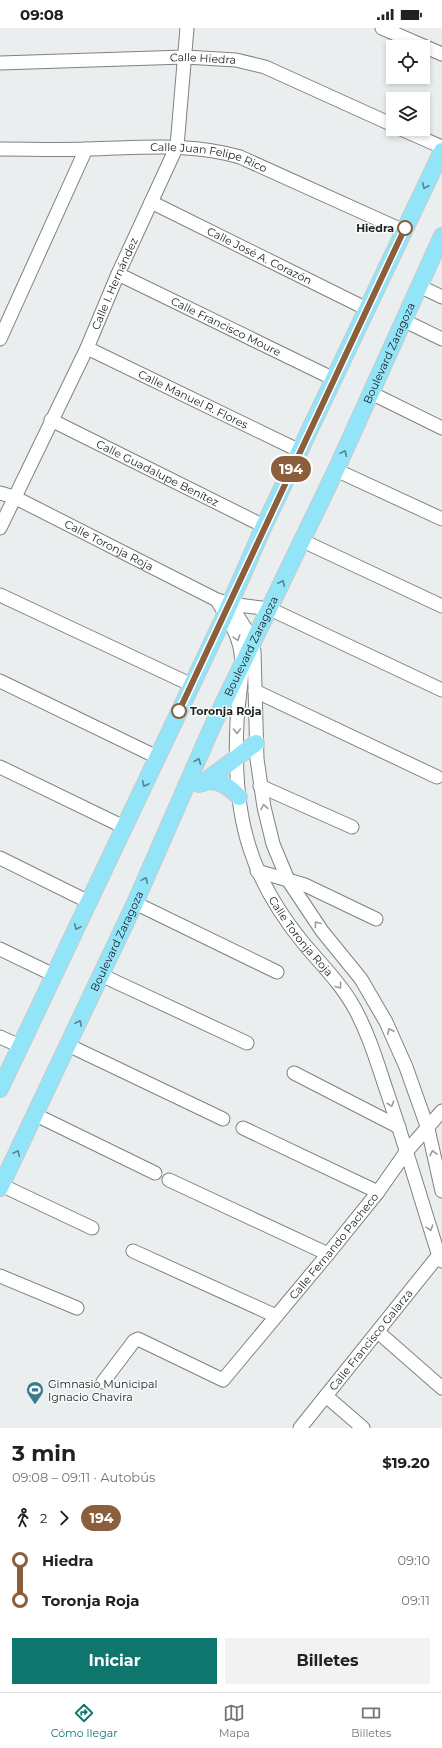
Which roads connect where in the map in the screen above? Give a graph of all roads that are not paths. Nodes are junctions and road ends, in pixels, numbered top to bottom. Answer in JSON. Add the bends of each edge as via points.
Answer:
{"nodes":[{"id":1,"x":187,"y":28,"type":"edge"},
{"id":2,"x":382,"y":28,"type":"edge"},
{"id":3,"x":442,"y":54,"type":"edge"},
{"id":4,"x":185,"y":57,"type":"junction"},
{"id":5,"x":0,"y":63,"type":"edge"},
{"id":6,"x":386,"y":122,"type":"edge"},
{"id":7,"x":416,"y":136,"type":"edge"},
{"id":8,"x":177,"y":146,"type":"junction"},
{"id":9,"x":442,"y":148,"type":"edge"},
{"id":10,"x":0,"y":149,"type":"edge"},
{"id":11,"x":86,"y":149,"type":"junction"},
{"id":12,"x":442,"y":151,"type":"edge"},
{"id":13,"x":152,"y":202,"type":"junction"},
{"id":14,"x":404,"y":231,"type":"junction"},
{"id":15,"x":442,"y":236,"type":"edge"},
{"id":16,"x":118,"y":274,"type":"junction"},
{"id":17,"x":419,"y":286,"type":"junction"},
{"id":18,"x":442,"y":297,"type":"edge"},
{"id":19,"x":367,"y":309,"type":"junction"},
{"id":20,"x":404,"y":320,"type":"junction"},
{"id":21,"x":0,"y":339,"type":"edge"},
{"id":22,"x":442,"y":339,"type":"edge"},
{"id":23,"x":86,"y":348,"type":"junction"},
{"id":24,"x":334,"y":379,"type":"junction"},
{"id":25,"x":371,"y":393,"type":"junction"},
{"id":26,"x":51,"y":420,"type":"junction"},
{"id":27,"x":442,"y":428,"type":"edge"},
{"id":28,"x":300,"y":451,"type":"junction"},
{"id":29,"x":336,"y":470,"type":"junction"},
{"id":30,"x":0,"y":493,"type":"edge"},
{"id":31,"x":14,"y":496,"type":"junction"},
{"id":32,"x":442,"y":519,"type":"edge"},
{"id":33,"x":264,"y":526,"type":"junction"},
{"id":34,"x":0,"y":528,"type":"edge"},
{"id":35,"x":302,"y":541,"type":"junction"},
{"id":36,"x":0,"y":595,"type":"edge"},
{"id":37,"x":224,"y":606,"type":"junction"},
{"id":38,"x":442,"y":606,"type":"edge"},
{"id":39,"x":270,"y":609,"type":"junction"},
{"id":40,"x":252,"y":643,"type":"junction"},
{"id":41,"x":242,"y":664,"type":"junction"},
{"id":42,"x":0,"y":681,"type":"edge"},
{"id":43,"x":192,"y":685,"type":"junction"},
{"id":44,"x":442,"y":690,"type":"edge"},
{"id":45,"x":255,"y":691,"type":"junction"},
{"id":46,"x":256,"y":743,"type":"junction"},
{"id":47,"x":237,"y":756,"type":"junction"},
{"id":48,"x":158,"y":757,"type":"junction"},
{"id":49,"x":0,"y":767,"type":"edge"},
{"id":50,"x":436,"y":778,"type":"dead end"},
{"id":51,"x":203,"y":782,"type":"junction"},
{"id":52,"x":260,"y":786,"type":"junction"},
{"id":53,"x":184,"y":793,"type":"junction"},
{"id":54,"x":239,"y":797,"type":"junction"},
{"id":55,"x":124,"y":827,"type":"junction"},
{"id":56,"x":352,"y":827,"type":"dead end"},
{"id":57,"x":0,"y":858,"type":"edge"},
{"id":58,"x":257,"y":871,"type":"junction"},
{"id":59,"x":288,"y":880,"type":"junction"},
{"id":60,"x":89,"y":902,"type":"junction"},
{"id":61,"x":135,"y":903,"type":"junction"},
{"id":62,"x":376,"y":919,"type":"dead end"},
{"id":63,"x":0,"y":949,"type":"edge"},
{"id":64,"x":277,"y":972,"type":"dead end"},
{"id":65,"x":54,"y":975,"type":"junction"},
{"id":66,"x":101,"y":975,"type":"junction"},
{"id":67,"x":0,"y":1036,"type":"edge"},
{"id":68,"x":247,"y":1043,"type":"dead end"},
{"id":69,"x":68,"y":1045,"type":"junction"},
{"id":70,"x":20,"y":1046,"type":"junction"},
{"id":71,"x":294,"y":1073,"type":"dead end"},
{"id":72,"x":0,"y":1089,"type":"edge"},
{"id":73,"x":442,"y":1111,"type":"edge"},
{"id":74,"x":36,"y":1115,"type":"junction"},
{"id":75,"x":223,"y":1119,"type":"dead end"},
{"id":76,"x":399,"y":1127,"type":"junction"},
{"id":77,"x":243,"y":1128,"type":"dead end"},
{"id":78,"x":428,"y":1129,"type":"junction"},
{"id":79,"x":406,"y":1152,"type":"junction"},
{"id":80,"x":155,"y":1173,"type":"dead end"},
{"id":81,"x":169,"y":1180,"type":"dead end"},
{"id":82,"x":1,"y":1187,"type":"edge"},
{"id":83,"x":442,"y":1191,"type":"edge"},
{"id":84,"x":378,"y":1192,"type":"junction"},
{"id":85,"x":92,"y":1228,"type":"dead end"},
{"id":86,"x":133,"y":1251,"type":"dead end"},
{"id":87,"x":328,"y":1254,"type":"junction"},
{"id":88,"x":441,"y":1256,"type":"edge"},
{"id":89,"x":0,"y":1276,"type":"edge"},
{"id":90,"x":77,"y":1308,"type":"dead end"},
{"id":91,"x":276,"y":1316,"type":"junction"},
{"id":92,"x":378,"y":1332,"type":"junction"},
{"id":93,"x":103,"y":1382,"type":"dead end"},
{"id":94,"x":442,"y":1388,"type":"edge"},
{"id":95,"x":326,"y":1396,"type":"junction"},
{"id":96,"x":300,"y":1428,"type":"edge"},
{"id":97,"x":363,"y":1428,"type":"edge"}],
"edges":[{"from":1,"to":4,"type":"street","name":"Calle I. Hernández"},
{"from":2,"to":3,"type":"street"},
{"from":4,"to":5,"type":"street","name":"Calle Hiedra"},
{"from":4,"to":6,"type":"street","name":"Calle Hiedra","via":[[236,60],[265,67]]},
{"from":4,"to":8,"type":"street","name":"Calle I. Hernández"},
{"from":7,"to":9,"type":"street"},
{"from":8,"to":11,"type":"street","name":"Calle Juan Felipe Rico"},
{"from":8,"to":13,"type":"street","name":"Calle I. Hernández"},
{"from":8,"to":14,"type":"street","name":"Calle Juan Felipe Rico","via":[[240,157]]},
{"from":10,"to":11,"type":"street","name":"Calle Juan Felipe Rico"},
{"from":11,"to":21,"type":"street"},
{"from":12,"to":14,"type":"main road","one_way":true},
{"from":13,"to":16,"type":"street","name":"Calle I. Hernández"},
{"from":13,"to":19,"type":"street","name":"Calle José A. Corazón"},
{"from":14,"to":19,"type":"main road"},
{"from":15,"to":17,"type":"main road","name":"Boulevard Zaragoza"},
{"from":16,"to":23,"type":"street","name":"Calle I. Hernández"},
{"from":16,"to":24,"type":"street","name":"Calle Francisco Moure"},
{"from":17,"to":18,"type":"street"},
{"from":17,"to":20,"type":"main road","name":"Boulevard Zaragoza"},
{"from":19,"to":24,"type":"main road"},
{"from":20,"to":22,"type":"street"},
{"from":20,"to":25,"type":"main road","name":"Boulevard Zaragoza"},
{"from":23,"to":26,"type":"street","name":"Calle I. Hernández"},
{"from":23,"to":28,"type":"street","name":"Calle Manuel R. Flores"},
{"from":24,"to":28,"type":"main road"},
{"from":25,"to":27,"type":"street"},
{"from":29,"to":25,"type":"main road","name":"Boulevard Zaragoza","one_way":true},
{"from":26,"to":31,"type":"street","name":"Calle I. Hernández"},
{"from":26,"to":33,"type":"street","name":"Calle Guadalupe Benítez"},
{"from":28,"to":33,"type":"main road"},
{"from":29,"to":32,"type":"street"},
{"from":29,"to":35,"type":"main road","name":"Boulevard Zaragoza"},
{"from":30,"to":31,"type":"street","name":"Calle Toronja Roja"},
{"from":31,"to":34,"type":"street","name":"Calle I. Hernández"},
{"from":31,"to":37,"type":"street","name":"Calle Toronja Roja"},
{"from":33,"to":37,"type":"main road"},
{"from":35,"to":38,"type":"street"},
{"from":39,"to":35,"type":"main road","name":"Boulevard Zaragoza","one_way":true},
{"from":36,"to":43,"type":"street"},
{"from":37,"to":39,"type":"street"},
{"from":37,"to":40,"type":"street","name":"Calle Toronja Roja","via":[[247,631]]},
{"from":37,"to":41,"type":"street","name":"Calle Toronja Roja","one_way":true,"via":[[238,640]]},
{"from":37,"to":43,"type":"main road"},
{"from":39,"to":40,"type":"main road","name":"Boulevard Zaragoza"},
{"from":39,"to":44,"type":"street"},
{"from":40,"to":41,"type":"main road","name":"Boulevard Zaragoza"},
{"from":40,"to":45,"type":"street","name":"Calle Toronja Roja"},
{"from":41,"to":47,"type":"street","name":"Calle Toronja Roja","one_way":true},
{"from":53,"to":41,"type":"main road","name":"Boulevard Zaragoza","one_way":true},
{"from":42,"to":48,"type":"street"},
{"from":43,"to":48,"type":"main road"},
{"from":45,"to":46,"type":"street","name":"Calle Toronja Roja"},
{"from":45,"to":50,"type":"street"},
{"from":46,"to":47,"type":"main road"},
{"from":46,"to":52,"type":"street","name":"Calle Toronja Roja"},
{"from":47,"to":51,"type":"main road"},
{"from":47,"to":54,"type":"street","name":"Calle Toronja Roja"},
{"from":48,"to":55,"type":"main road","one_way":true},
{"from":49,"to":55,"type":"street"},
{"from":51,"to":53,"type":"main road"},
{"from":51,"to":54,"type":"main road","via":[[226,784]]},
{"from":52,"to":56,"type":"street"},
{"from":59,"to":52,"type":"street","name":"Calle Toronja Roja","one_way":true,"via":[[271,837]]},
{"from":61,"to":53,"type":"main road","name":"Boulevard Zaragoza","one_way":true},
{"from":54,"to":58,"type":"street","name":"Calle Toronja Roja","via":[[249,847]]},
{"from":55,"to":60,"type":"main road"},
{"from":57,"to":60,"type":"street"},
{"from":58,"to":59,"type":"street"},
{"from":58,"to":76,"type":"street","name":"Calle Toronja Roja","one_way":true,"via":[[286,918],[354,1007],[369,1038]]},
{"from":59,"to":62,"type":"street","via":[[311,888]]},
{"from":78,"to":59,"type":"street","name":"Calle Toronja Roja","one_way":true,"via":[[406,1067],[377,1004]]},
{"from":60,"to":65,"type":"main road","one_way":true},
{"from":61,"to":64,"type":"street"},
{"from":61,"to":66,"type":"main road","name":"Boulevard Zaragoza"},
{"from":63,"to":65,"type":"street"},
{"from":65,"to":70,"type":"main road"},
{"from":66,"to":68,"type":"street"},
{"from":69,"to":66,"type":"main road","name":"Boulevard Zaragoza","one_way":true},
{"from":67,"to":70,"type":"street"},
{"from":69,"to":74,"type":"main road","name":"Boulevard Zaragoza"},
{"from":69,"to":75,"type":"street"},
{"from":70,"to":72,"type":"main road"},
{"from":71,"to":76,"type":"street"},
{"from":73,"to":78,"type":"street","name":"Calle Fernando Pacheco"},
{"from":74,"to":80,"type":"street"},
{"from":82,"to":74,"type":"main road","name":"Boulevard Zaragoza","one_way":true},
{"from":76,"to":79,"type":"street","name":"Calle Toronja Roja"},
{"from":77,"to":84,"type":"street"},
{"from":78,"to":79,"type":"street","name":"Calle Fernando Pacheco"},
{"from":83,"to":78,"type":"street","name":"Calle Toronja Roja","one_way":true},
{"from":79,"to":84,"type":"street","name":"Calle Fernando Pacheco"},
{"from":79,"to":88,"type":"street","name":"Calle Toronja Roja","one_way":true},
{"from":81,"to":87,"type":"street"},
{"from":82,"to":85,"type":"street"},
{"from":84,"to":87,"type":"street","name":"Calle Fernando Pacheco"},
{"from":86,"to":91,"type":"street"},
{"from":87,"to":91,"type":"street","name":"Calle Fernando Pacheco"},
{"from":88,"to":92,"type":"street","name":"Calle Francisco Galarza"},
{"from":89,"to":90,"type":"street"},
{"from":91,"to":93,"type":"street","name":"Calle Fernando Pacheco","via":[[223,1380],[138,1339]]},
{"from":92,"to":94,"type":"street"},
{"from":92,"to":95,"type":"street","name":"Calle Francisco Galarza"},
{"from":95,"to":96,"type":"street","name":"Calle Francisco Galarza"},
{"from":95,"to":97,"type":"street"}]}
